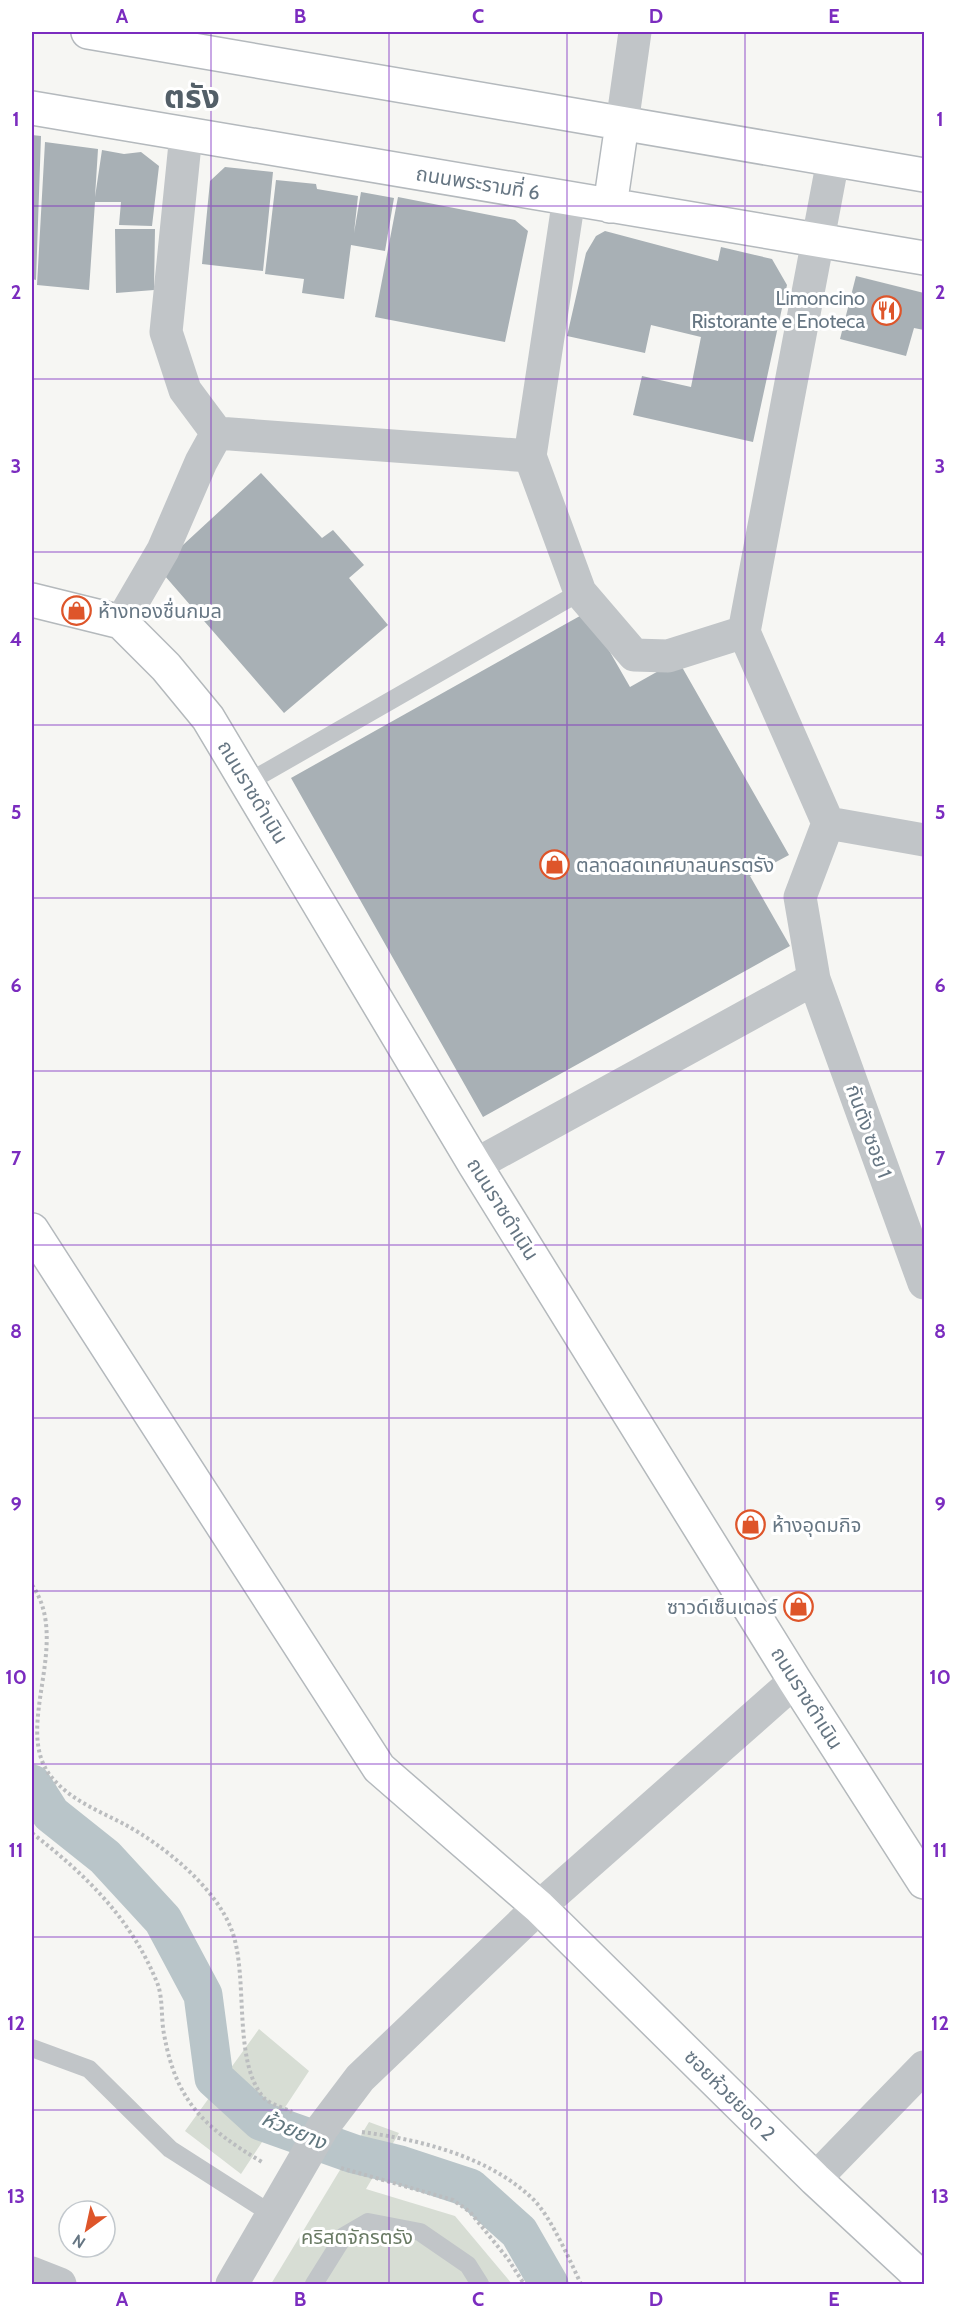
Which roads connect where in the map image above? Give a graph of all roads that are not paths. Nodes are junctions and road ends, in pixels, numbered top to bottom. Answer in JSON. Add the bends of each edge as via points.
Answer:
{"nodes":[{"id":1,"x":88,"y":32,"type":"edge"},
{"id":2,"x":635,"y":32,"type":"edge"},
{"id":3,"x":32,"y":108,"type":"edge"},
{"id":4,"x":622,"y":124,"type":"junction"},
{"id":5,"x":186,"y":134,"type":"junction"},
{"id":6,"x":833,"y":160,"type":"junction"},
{"id":7,"x":924,"y":175,"type":"edge"},
{"id":8,"x":569,"y":198,"type":"junction"},
{"id":9,"x":610,"y":206,"type":"junction"},
{"id":10,"x":819,"y":240,"type":"junction"},
{"id":11,"x":924,"y":258,"type":"edge"},
{"id":12,"x":217,"y":433,"type":"junction"},
{"id":13,"x":530,"y":456,"type":"junction"},
{"id":14,"x":580,"y":592,"type":"junction"},
{"id":15,"x":32,"y":600,"type":"edge"},
{"id":16,"x":121,"y":622,"type":"junction"},
{"id":17,"x":744,"y":632,"type":"junction"},
{"id":18,"x":247,"y":783,"type":"junction"},
{"id":19,"x":828,"y":823,"type":"junction"},
{"id":20,"x":924,"y":840,"type":"edge"},
{"id":21,"x":814,"y":979,"type":"junction"},
{"id":22,"x":475,"y":1165,"type":"junction"},
{"id":23,"x":32,"y":1230,"type":"edge"},
{"id":24,"x":924,"y":1283,"type":"edge"},
{"id":25,"x":795,"y":1682,"type":"junction"},
{"id":26,"x":924,"y":1882,"type":"edge"},
{"id":27,"x":539,"y":1907,"type":"junction"},
{"id":28,"x":32,"y":2048,"type":"edge"},
{"id":29,"x":924,"y":2067,"type":"edge"},
{"id":30,"x":815,"y":2179,"type":"junction"},
{"id":31,"x":273,"y":2214,"type":"junction"},
{"id":32,"x":32,"y":2273,"type":"edge"},
{"id":33,"x":924,"y":2280,"type":"edge"},
{"id":34,"x":60,"y":2284,"type":"edge"},
{"id":35,"x":232,"y":2284,"type":"edge"},
{"id":36,"x":314,"y":2284,"type":"edge"},
{"id":37,"x":480,"y":2284,"type":"edge"}],
"edges":[{"from":1,"to":4,"type":"street"},
{"from":2,"to":4,"type":"street"},
{"from":3,"to":5,"type":"street","name":"ถนนพระรามที่ 6"},
{"from":4,"to":6,"type":"street"},
{"from":4,"to":9,"type":"street"},
{"from":5,"to":8,"type":"street","name":"ถนนพระรามที่ 6"},
{"from":5,"to":12,"type":"street","via":[[166,332],[185,390]]},
{"from":6,"to":7,"type":"street"},
{"from":6,"to":10,"type":"street"},
{"from":8,"to":9,"type":"street","name":"ถนนพระรามที่ 6"},
{"from":8,"to":13,"type":"street"},
{"from":9,"to":10,"type":"street","name":"ถนนพระรามที่ 6"},
{"from":10,"to":11,"type":"street","name":"ถนนพระรามที่ 6"},
{"from":10,"to":17,"type":"street"},
{"from":12,"to":13,"type":"street"},
{"from":12,"to":16,"type":"street","via":[[163,550]]},
{"from":13,"to":14,"type":"street"},
{"from":14,"to":17,"type":"street","via":[[634,655],[668,656]]},
{"from":14,"to":18,"type":"lane"},
{"from":15,"to":16,"type":"street"},
{"from":16,"to":18,"type":"street","name":"ถนนราชดำเนิน","via":[[166,667],[208,718]]},
{"from":17,"to":19,"type":"street"},
{"from":18,"to":22,"type":"street","name":"ถนนราชดำเนิน"},
{"from":19,"to":20,"type":"street"},
{"from":19,"to":21,"type":"street","name":"กันตัง ซอย 1","via":[[800,897]]},
{"from":21,"to":22,"type":"street"},
{"from":21,"to":24,"type":"street","name":"กันตัง ซอย 1"},
{"from":22,"to":25,"type":"street","name":"ถนนราชดำเนิน"},
{"from":23,"to":27,"type":"street","name":"ซอยห้วยยอด 2","via":[[379,1768]]},
{"from":25,"to":26,"type":"street","name":"ถนนราชดำเนิน"},
{"from":25,"to":27,"type":"street"},
{"from":27,"to":30,"type":"street","name":"ซอยห้วยยอด 2"},
{"from":27,"to":31,"type":"street","via":[[360,2078],[323,2127]]},
{"from":28,"to":31,"type":"lane","via":[[89,2069],[170,2149]]},
{"from":29,"to":30,"type":"street"},
{"from":30,"to":33,"type":"street","name":"ซอยห้วยยอด 2"},
{"from":31,"to":35,"type":"street"},
{"from":32,"to":34,"type":"street"},
{"from":36,"to":37,"type":"lane","via":[[344,2236],[368,2222],[420,2232],[468,2265]]}]}
